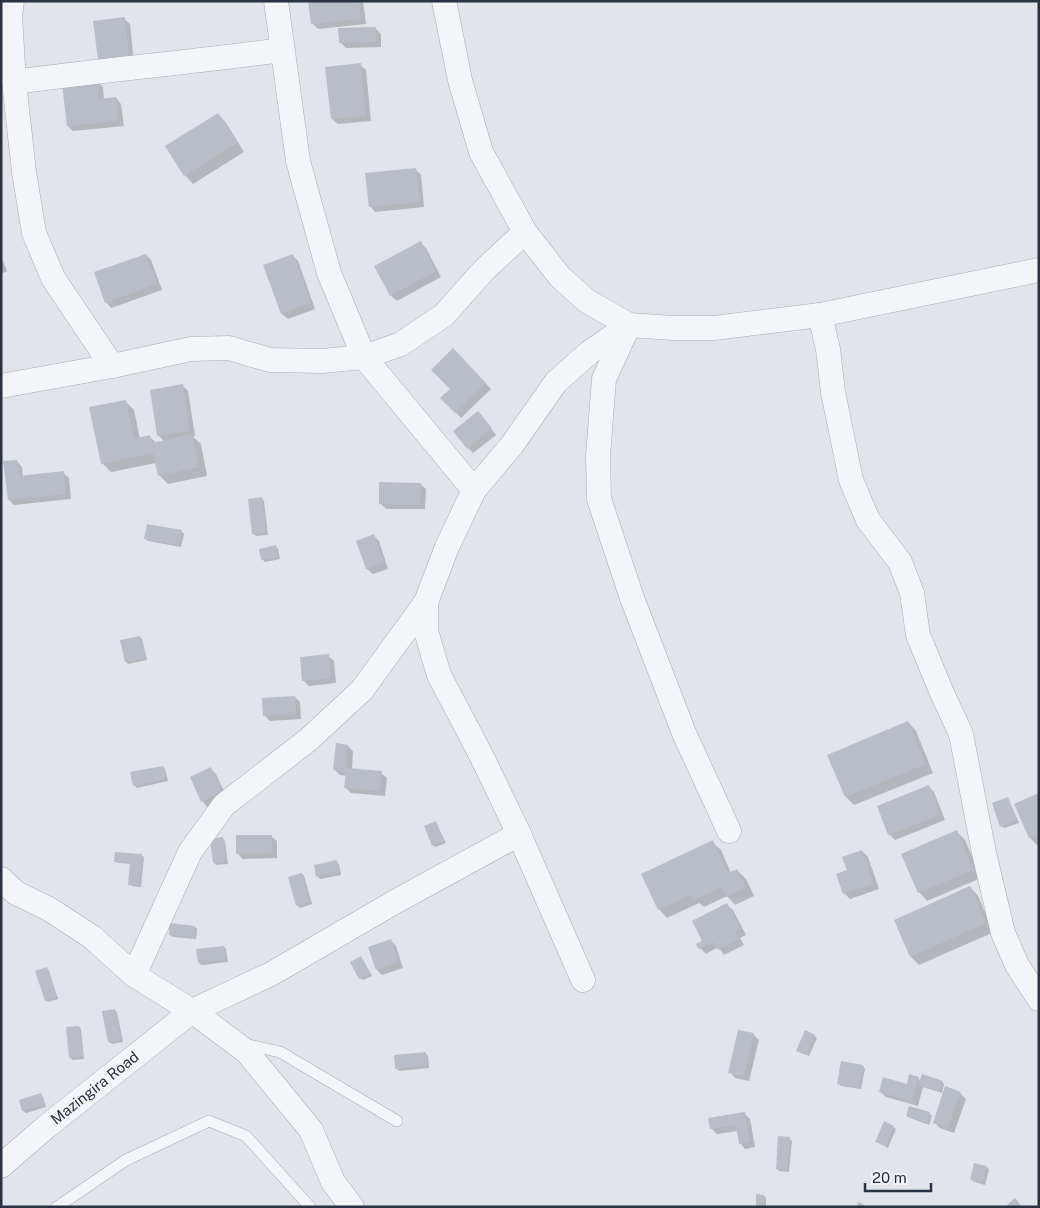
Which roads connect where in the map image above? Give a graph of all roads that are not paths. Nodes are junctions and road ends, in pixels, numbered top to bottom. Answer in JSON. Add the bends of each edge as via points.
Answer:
{"nodes":[{"id":1,"x":12,"y":1,"type":"edge"},
{"id":2,"x":276,"y":1,"type":"edge"},
{"id":3,"x":444,"y":1,"type":"edge"},
{"id":4,"x":282,"y":50,"type":"junction"},
{"id":5,"x":14,"y":82,"type":"junction"},
{"id":6,"x":525,"y":232,"type":"junction"},
{"id":7,"x":1039,"y":270,"type":"edge"},
{"id":8,"x":820,"y":315,"type":"junction"},
{"id":9,"x":629,"y":325,"type":"junction"},
{"id":10,"x":364,"y":357,"type":"junction"},
{"id":11,"x":112,"y":366,"type":"junction"},
{"id":12,"x":1,"y":386,"type":"edge"},
{"id":13,"x":474,"y":490,"type":"junction"},
{"id":14,"x":426,"y":602,"type":"junction"},
{"id":15,"x":729,"y":831,"type":"dead end"},
{"id":16,"x":519,"y":834,"type":"junction"},
{"id":17,"x":1,"y":879,"type":"edge"},
{"id":18,"x":134,"y":975,"type":"junction"},
{"id":19,"x":583,"y":980,"type":"dead end"},
{"id":20,"x":1039,"y":999,"type":"edge"},
{"id":21,"x":192,"y":1011,"type":"junction"},
{"id":22,"x":233,"y":1042,"type":"junction"},
{"id":23,"x":397,"y":1121,"type":"dead end"},
{"id":24,"x":1,"y":1166,"type":"edge"},
{"id":25,"x":57,"y":1207,"type":"edge"},
{"id":26,"x":310,"y":1207,"type":"edge"},
{"id":27,"x":352,"y":1207,"type":"edge"}],
"edges":[{"from":1,"to":5,"type":"street"},
{"from":2,"to":4,"type":"street"},
{"from":3,"to":6,"type":"street","via":[[460,80],[481,152]]},
{"from":4,"to":5,"type":"street"},
{"from":4,"to":10,"type":"street","via":[[298,161],[329,273]]},
{"from":5,"to":11,"type":"street","via":[[34,234],[53,278]]},
{"from":6,"to":9,"type":"street","via":[[560,278],[587,301]]},
{"from":6,"to":10,"type":"street","via":[[484,270],[444,315],[401,344]]},
{"from":7,"to":8,"type":"street"},
{"from":8,"to":9,"type":"street","via":[[714,328]]},
{"from":8,"to":20,"type":"street","via":[[851,480],[868,520],[900,562],[912,593],[918,635],[961,734],[1003,933],[1017,965]]},
{"from":9,"to":13,"type":"street","via":[[590,352],[556,382],[512,445]]},
{"from":9,"to":15,"type":"street","via":[[604,379],[598,456],[599,499],[632,598],[684,733]]},
{"from":10,"to":11,"type":"street","via":[[322,361],[270,360],[229,348],[191,349]]},
{"from":10,"to":13,"type":"street"},
{"from":11,"to":12,"type":"street"},
{"from":13,"to":14,"type":"street"},
{"from":14,"to":16,"type":"street","via":[[426,631],[439,675]]},
{"from":14,"to":18,"type":"street","via":[[362,690],[308,740],[224,805],[190,852]]},
{"from":16,"to":19,"type":"street"},
{"from":16,"to":21,"type":"street","name":"Mazingira Road","via":[[272,974]]},
{"from":17,"to":18,"type":"street","via":[[16,893],[92,937]]},
{"from":18,"to":21,"type":"street"},
{"from":21,"to":22,"type":"street"},
{"from":21,"to":24,"type":"street","name":"Mazingira Road"},
{"from":22,"to":23,"type":"lane","via":[[280,1052]]},
{"from":22,"to":27,"type":"street","via":[[247,1052],[311,1130],[332,1182]]},
{"from":25,"to":26,"type":"lane","via":[[126,1160],[209,1121],[246,1136]]}]}
